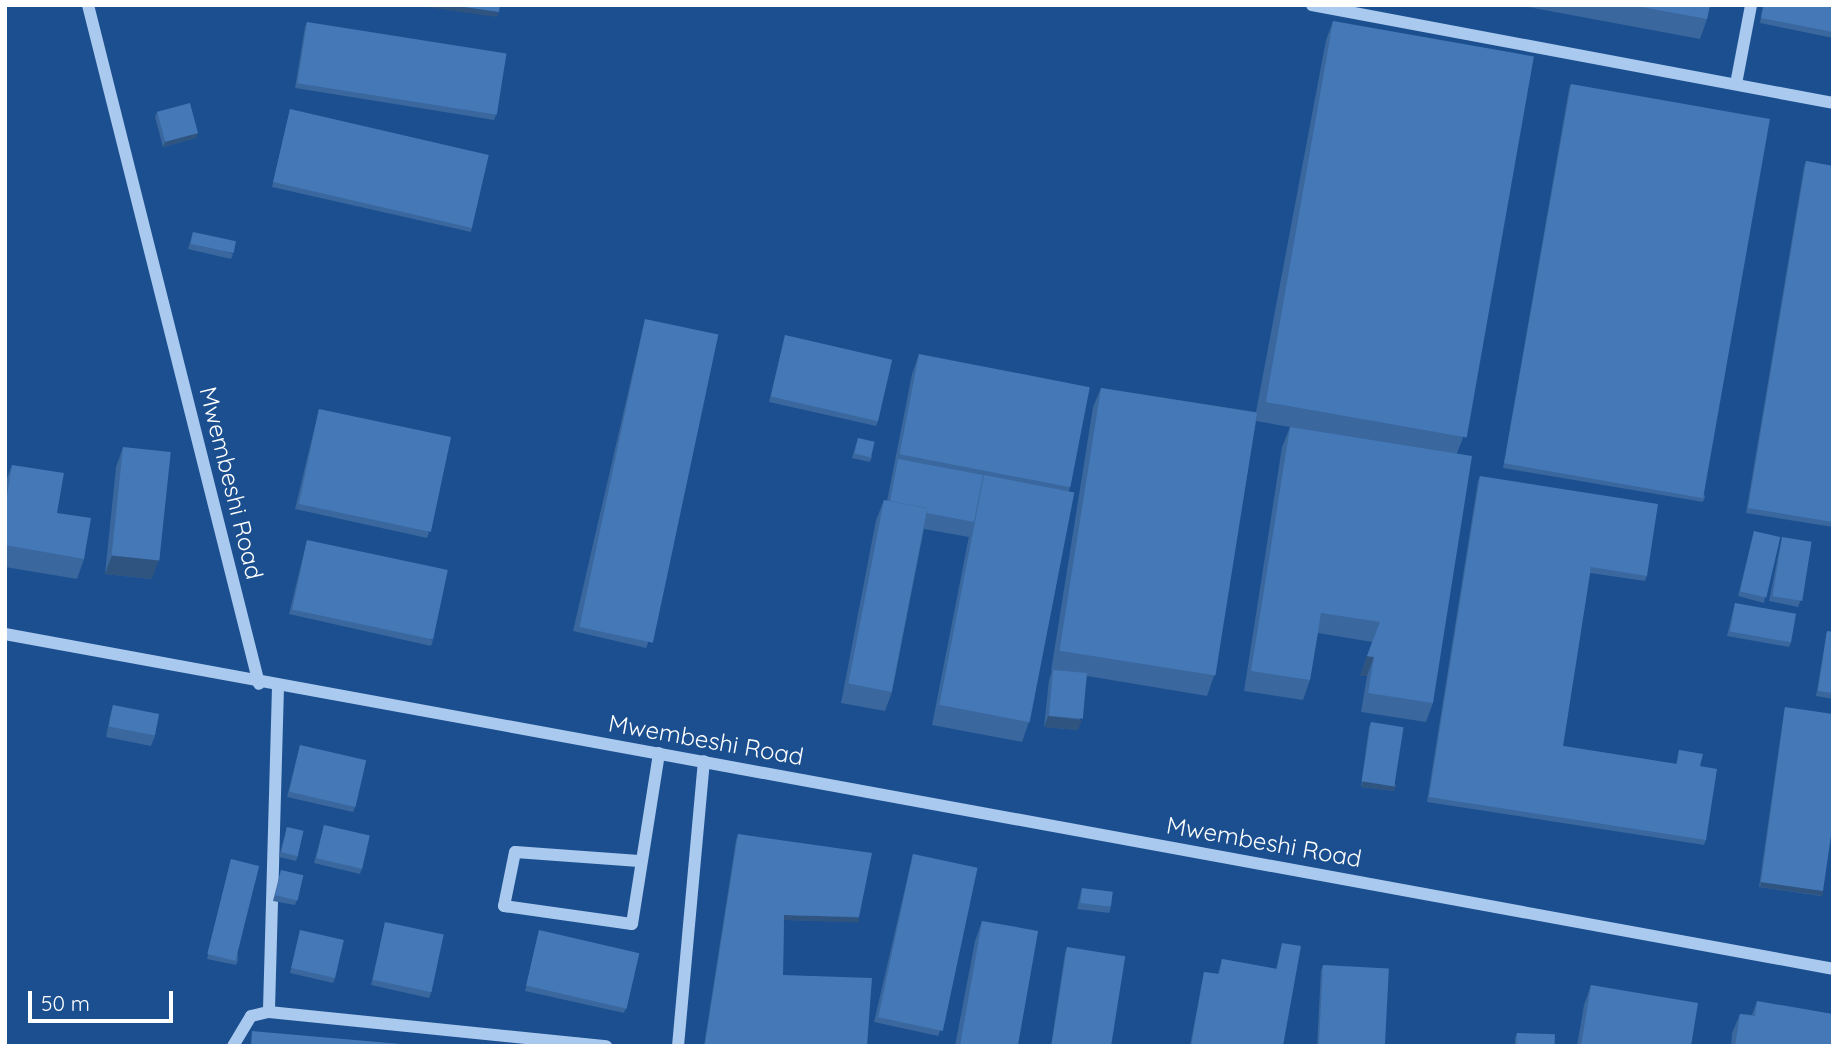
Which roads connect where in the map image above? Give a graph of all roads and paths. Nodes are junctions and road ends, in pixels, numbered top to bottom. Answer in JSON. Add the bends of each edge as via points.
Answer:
{"nodes":[{"id":1,"x":88,"y":5,"type":"edge"},
{"id":2,"x":1312,"y":5,"type":"edge"},
{"id":3,"x":1751,"y":5,"type":"edge"},
{"id":4,"x":1736,"y":85,"type":"junction"},
{"id":5,"x":1833,"y":103,"type":"edge"},
{"id":6,"x":5,"y":634,"type":"edge"},
{"id":7,"x":259,"y":684,"type":"junction"},
{"id":8,"x":278,"y":687,"type":"junction"},
{"id":9,"x":659,"y":752,"type":"junction"},
{"id":10,"x":704,"y":761,"type":"junction"},
{"id":11,"x":639,"y":861,"type":"junction"},
{"id":12,"x":1833,"y":969,"type":"edge"},
{"id":13,"x":269,"y":1012,"type":"junction"},
{"id":14,"x":428,"y":1032,"type":"junction"},
{"id":15,"x":233,"y":1046,"type":"edge"},
{"id":16,"x":426,"y":1046,"type":"edge"},
{"id":17,"x":606,"y":1046,"type":"edge"},
{"id":18,"x":678,"y":1046,"type":"edge"}],
"edges":[{"from":1,"to":7,"type":"street","name":"Mwembeshi Road"},
{"from":2,"to":4,"type":"street"},
{"from":3,"to":4,"type":"street"},
{"from":4,"to":5,"type":"street"},
{"from":6,"to":7,"type":"street"},
{"from":7,"to":8,"type":"street","name":"Mwembeshi Road"},
{"from":8,"to":9,"type":"street","name":"Mwembeshi Road"},
{"from":8,"to":13,"type":"street"},
{"from":9,"to":10,"type":"street","name":"Mwembeshi Road"},
{"from":9,"to":11,"type":"street"},
{"from":10,"to":12,"type":"street","name":"Mwembeshi Road"},
{"from":10,"to":18,"type":"street"},
{"from":11,"to":11,"type":"street","via":[[632,924],[504,906],[515,852]]},
{"from":13,"to":14,"type":"street"},
{"from":13,"to":15,"type":"street","via":[[251,1016]]},
{"from":14,"to":16,"type":"street"},
{"from":14,"to":17,"type":"street"}]}
